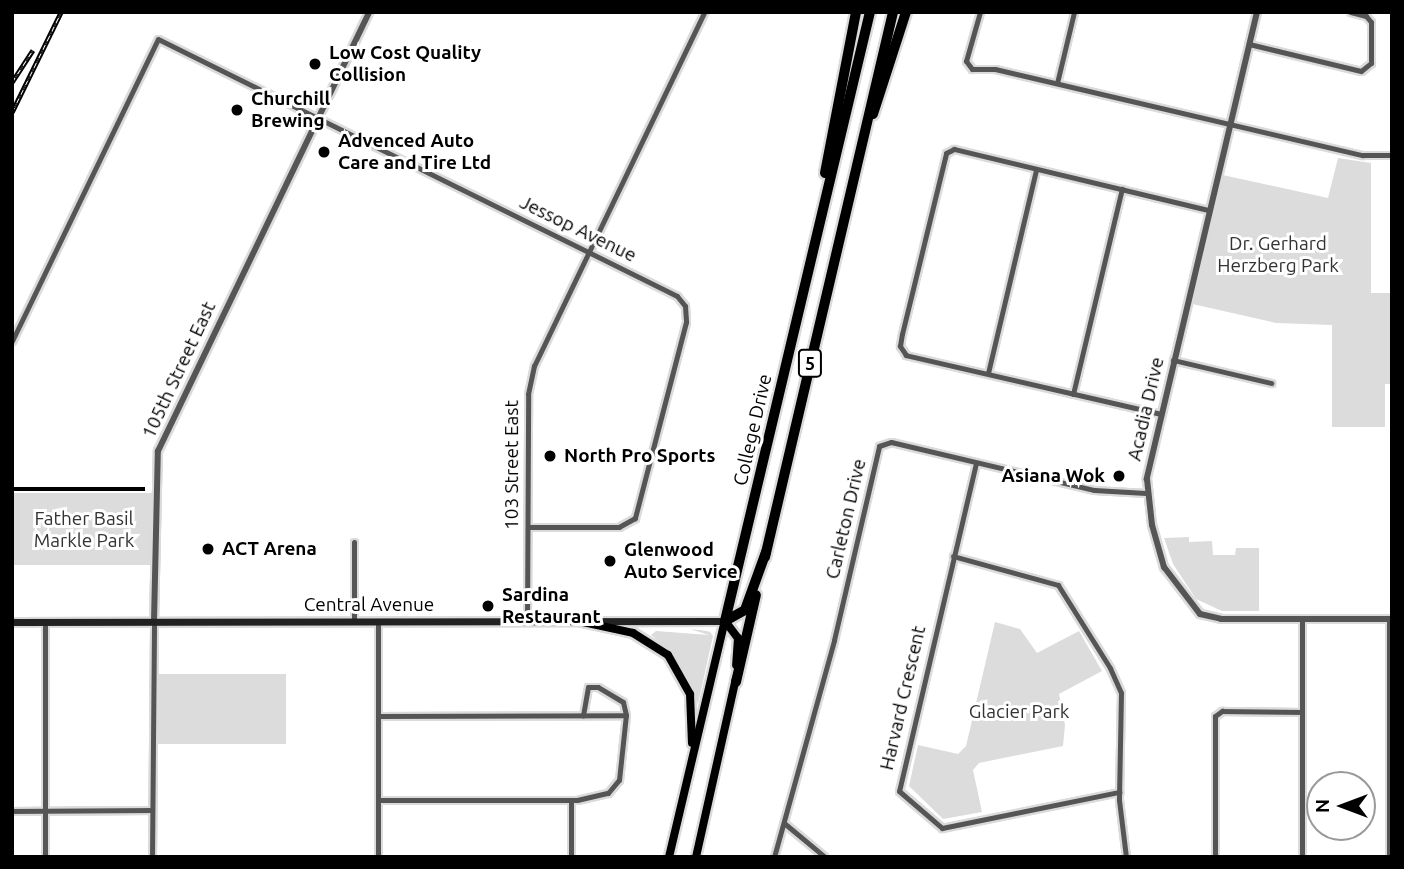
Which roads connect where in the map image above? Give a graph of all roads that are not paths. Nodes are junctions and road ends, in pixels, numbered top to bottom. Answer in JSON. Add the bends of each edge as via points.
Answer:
{"nodes":[{"id":1,"x":369,"y":12,"type":"edge"},
{"id":2,"x":704,"y":12,"type":"edge"},
{"id":3,"x":856,"y":12,"type":"edge"},
{"id":4,"x":870,"y":12,"type":"edge"},
{"id":5,"x":892,"y":12,"type":"edge"},
{"id":6,"x":906,"y":12,"type":"edge"},
{"id":7,"x":980,"y":12,"type":"edge"},
{"id":8,"x":1074,"y":12,"type":"edge"},
{"id":9,"x":1257,"y":12,"type":"edge"},
{"id":10,"x":1350,"y":12,"type":"edge"},
{"id":11,"x":1249,"y":44,"type":"junction"},
{"id":12,"x":1057,"y":83,"type":"junction"},
{"id":13,"x":317,"y":118,"type":"junction"},
{"id":14,"x":1230,"y":123,"type":"junction"},
{"id":15,"x":1392,"y":155,"type":"edge"},
{"id":16,"x":1037,"y":170,"type":"junction"},
{"id":17,"x":854,"y":174,"type":"junction"},
{"id":18,"x":1122,"y":190,"type":"junction"},
{"id":19,"x":1209,"y":210,"type":"junction"},
{"id":20,"x":819,"y":224,"type":"junction"},
{"id":21,"x":589,"y":252,"type":"junction"},
{"id":22,"x":12,"y":341,"type":"edge"},
{"id":23,"x":1173,"y":359,"type":"junction"},
{"id":24,"x":988,"y":373,"type":"junction"},
{"id":25,"x":1271,"y":383,"type":"dead end"},
{"id":26,"x":1073,"y":394,"type":"junction"},
{"id":27,"x":1161,"y":414,"type":"junction"},
{"id":28,"x":976,"y":463,"type":"junction"},
{"id":29,"x":1146,"y":493,"type":"junction"},
{"id":30,"x":528,"y":527,"type":"junction"},
{"id":31,"x":354,"y":542,"type":"dead end"},
{"id":32,"x":766,"y":552,"type":"junction"},
{"id":33,"x":953,"y":556,"type":"junction"},
{"id":34,"x":1302,"y":619,"type":"junction"},
{"id":35,"x":1391,"y":619,"type":"edge"},
{"id":36,"x":12,"y":621,"type":"edge"},
{"id":37,"x":154,"y":621,"type":"junction"},
{"id":38,"x":354,"y":621,"type":"junction"},
{"id":39,"x":378,"y":621,"type":"junction"},
{"id":40,"x":527,"y":621,"type":"junction"},
{"id":41,"x":725,"y":621,"type":"junction"},
{"id":42,"x":45,"y":622,"type":"junction"},
{"id":43,"x":583,"y":622,"type":"junction"},
{"id":44,"x":736,"y":682,"type":"junction"},
{"id":45,"x":1302,"y":712,"type":"junction"},
{"id":46,"x":626,"y":715,"type":"junction"},
{"id":47,"x":379,"y":716,"type":"junction"},
{"id":48,"x":583,"y":716,"type":"junction"},
{"id":49,"x":689,"y":772,"type":"junction"},
{"id":50,"x":1119,"y":792,"type":"junction"},
{"id":51,"x":1390,"y":792,"type":"edge"},
{"id":52,"x":379,"y":800,"type":"junction"},
{"id":53,"x":571,"y":800,"type":"junction"},
{"id":54,"x":152,"y":810,"type":"junction"},
{"id":55,"x":12,"y":811,"type":"edge"},
{"id":56,"x":46,"y":812,"type":"junction"},
{"id":57,"x":785,"y":823,"type":"junction"},
{"id":58,"x":46,"y":857,"type":"edge"},
{"id":59,"x":152,"y":857,"type":"edge"},
{"id":60,"x":378,"y":857,"type":"edge"},
{"id":61,"x":571,"y":857,"type":"edge"},
{"id":62,"x":669,"y":857,"type":"edge"},
{"id":63,"x":696,"y":857,"type":"edge"},
{"id":64,"x":774,"y":857,"type":"edge"},
{"id":65,"x":825,"y":857,"type":"edge"},
{"id":66,"x":1126,"y":857,"type":"edge"},
{"id":67,"x":1215,"y":857,"type":"edge"},
{"id":68,"x":1302,"y":857,"type":"edge"},
{"id":69,"x":1390,"y":857,"type":"edge"}],
"edges":[{"from":1,"to":13,"type":"street","name":"105th Street East"},
{"from":2,"to":21,"type":"street","name":"103 Street East"},
{"from":3,"to":20,"type":"highway"},
{"from":4,"to":20,"type":"highway","name":"College Drive","number":"5"},
{"from":5,"to":17,"type":"highway","name":"College Drive","number":"5"},
{"from":6,"to":17,"type":"highway"},
{"from":7,"to":12,"type":"street","via":[[968,66]]},
{"from":8,"to":12,"type":"street"},
{"from":9,"to":11,"type":"street","name":"Acadia Drive"},
{"from":10,"to":11,"type":"street","via":[[1371,22],[1371,60],[1362,71]]},
{"from":11,"to":14,"type":"street","name":"Acadia Drive"},
{"from":12,"to":14,"type":"street"},
{"from":13,"to":21,"type":"street","name":"Jessop Avenue"},
{"from":13,"to":22,"type":"street","name":"Jessop Avenue","via":[[158,39]]},
{"from":13,"to":37,"type":"street","name":"105th Street East","via":[[158,452]]},
{"from":14,"to":15,"type":"street","via":[[1363,155]]},
{"from":14,"to":19,"type":"street","name":"Acadia Drive"},
{"from":16,"to":18,"type":"street"},
{"from":16,"to":24,"type":"street"},
{"from":16,"to":24,"type":"street","via":[[954,149],[946,153],[902,334],[900,346],[906,355]]},
{"from":17,"to":32,"type":"highway","name":"College Drive","number":"5"},
{"from":18,"to":19,"type":"street"},
{"from":18,"to":26,"type":"street"},
{"from":19,"to":23,"type":"street","name":"Acadia Drive"},
{"from":20,"to":41,"type":"highway","name":"College Drive","number":"5"},
{"from":21,"to":30,"type":"street","name":"103 Street East","via":[[534,366],[527,394]]},
{"from":21,"to":30,"type":"street","name":"Jessop Avenue","via":[[677,296],[685,306],[686,322],[635,518],[619,527]]},
{"from":23,"to":25,"type":"street"},
{"from":23,"to":27,"type":"street","name":"Acadia Drive"},
{"from":24,"to":26,"type":"street"},
{"from":26,"to":27,"type":"street"},
{"from":27,"to":29,"type":"street","name":"Acadia Drive"},
{"from":28,"to":29,"type":"street","name":"Carleton Drive","via":[[1094,490]]},
{"from":28,"to":33,"type":"street","name":"Harvard Crescent"},
{"from":28,"to":57,"type":"street","name":"Carleton Drive","via":[[891,442],[879,446]]},
{"from":29,"to":34,"type":"street","name":"Acadia Drive","via":[[1164,566],[1196,612],[1221,619]]},
{"from":30,"to":40,"type":"street","name":"103 Street East"},
{"from":31,"to":38,"type":"street"},
{"from":32,"to":41,"type":"highway","via":[[745,610]]},
{"from":32,"to":44,"type":"highway","name":"College Drive","number":"5"},
{"from":33,"to":50,"type":"street","via":[[1049,579],[1064,592],[1121,694]]},
{"from":33,"to":50,"type":"street","name":"Harvard Crescent","via":[[899,791],[942,828]]},
{"from":34,"to":35,"type":"street","name":"Acadia Drive"},
{"from":34,"to":45,"type":"street"},
{"from":35,"to":51,"type":"street"},
{"from":36,"to":42,"type":"main road","name":"Central Avenue"},
{"from":37,"to":38,"type":"main road","name":"Central Avenue"},
{"from":37,"to":42,"type":"main road","name":"Central Avenue"},
{"from":37,"to":54,"type":"street","name":"105th Street East"},
{"from":38,"to":39,"type":"main road","name":"Central Avenue"},
{"from":39,"to":40,"type":"main road","name":"Central Avenue"},
{"from":39,"to":47,"type":"street"},
{"from":40,"to":43,"type":"main road","name":"Central Avenue"},
{"from":41,"to":43,"type":"main road","name":"Central Avenue"},
{"from":41,"to":44,"type":"main road","via":[[737,638]]},
{"from":41,"to":49,"type":"main road","name":"College Drive","number":"5"},
{"from":42,"to":56,"type":"street"},
{"from":43,"to":49,"type":"main road","via":[[633,633],[668,655],[690,694],[694,724]]},
{"from":44,"to":63,"type":"main road","name":"College Drive","number":"5"},
{"from":45,"to":67,"type":"street","via":[[1222,711],[1215,716]]},
{"from":45,"to":68,"type":"street"},
{"from":46,"to":48,"type":"street"},
{"from":46,"to":48,"type":"street","via":[[618,697],[593,686],[584,689]]},
{"from":46,"to":53,"type":"street","via":[[616,788]]},
{"from":47,"to":48,"type":"street"},
{"from":47,"to":52,"type":"street"},
{"from":49,"to":62,"type":"main road","name":"College Drive","number":"5"},
{"from":50,"to":66,"type":"street"},
{"from":51,"to":69,"type":"street"},
{"from":52,"to":53,"type":"street"},
{"from":52,"to":60,"type":"street"},
{"from":53,"to":61,"type":"street"},
{"from":54,"to":56,"type":"street"},
{"from":54,"to":59,"type":"street","name":"105th Street East"},
{"from":55,"to":56,"type":"street"},
{"from":56,"to":58,"type":"street"},
{"from":57,"to":64,"type":"street","name":"Carleton Drive"},
{"from":57,"to":65,"type":"street"}]}
